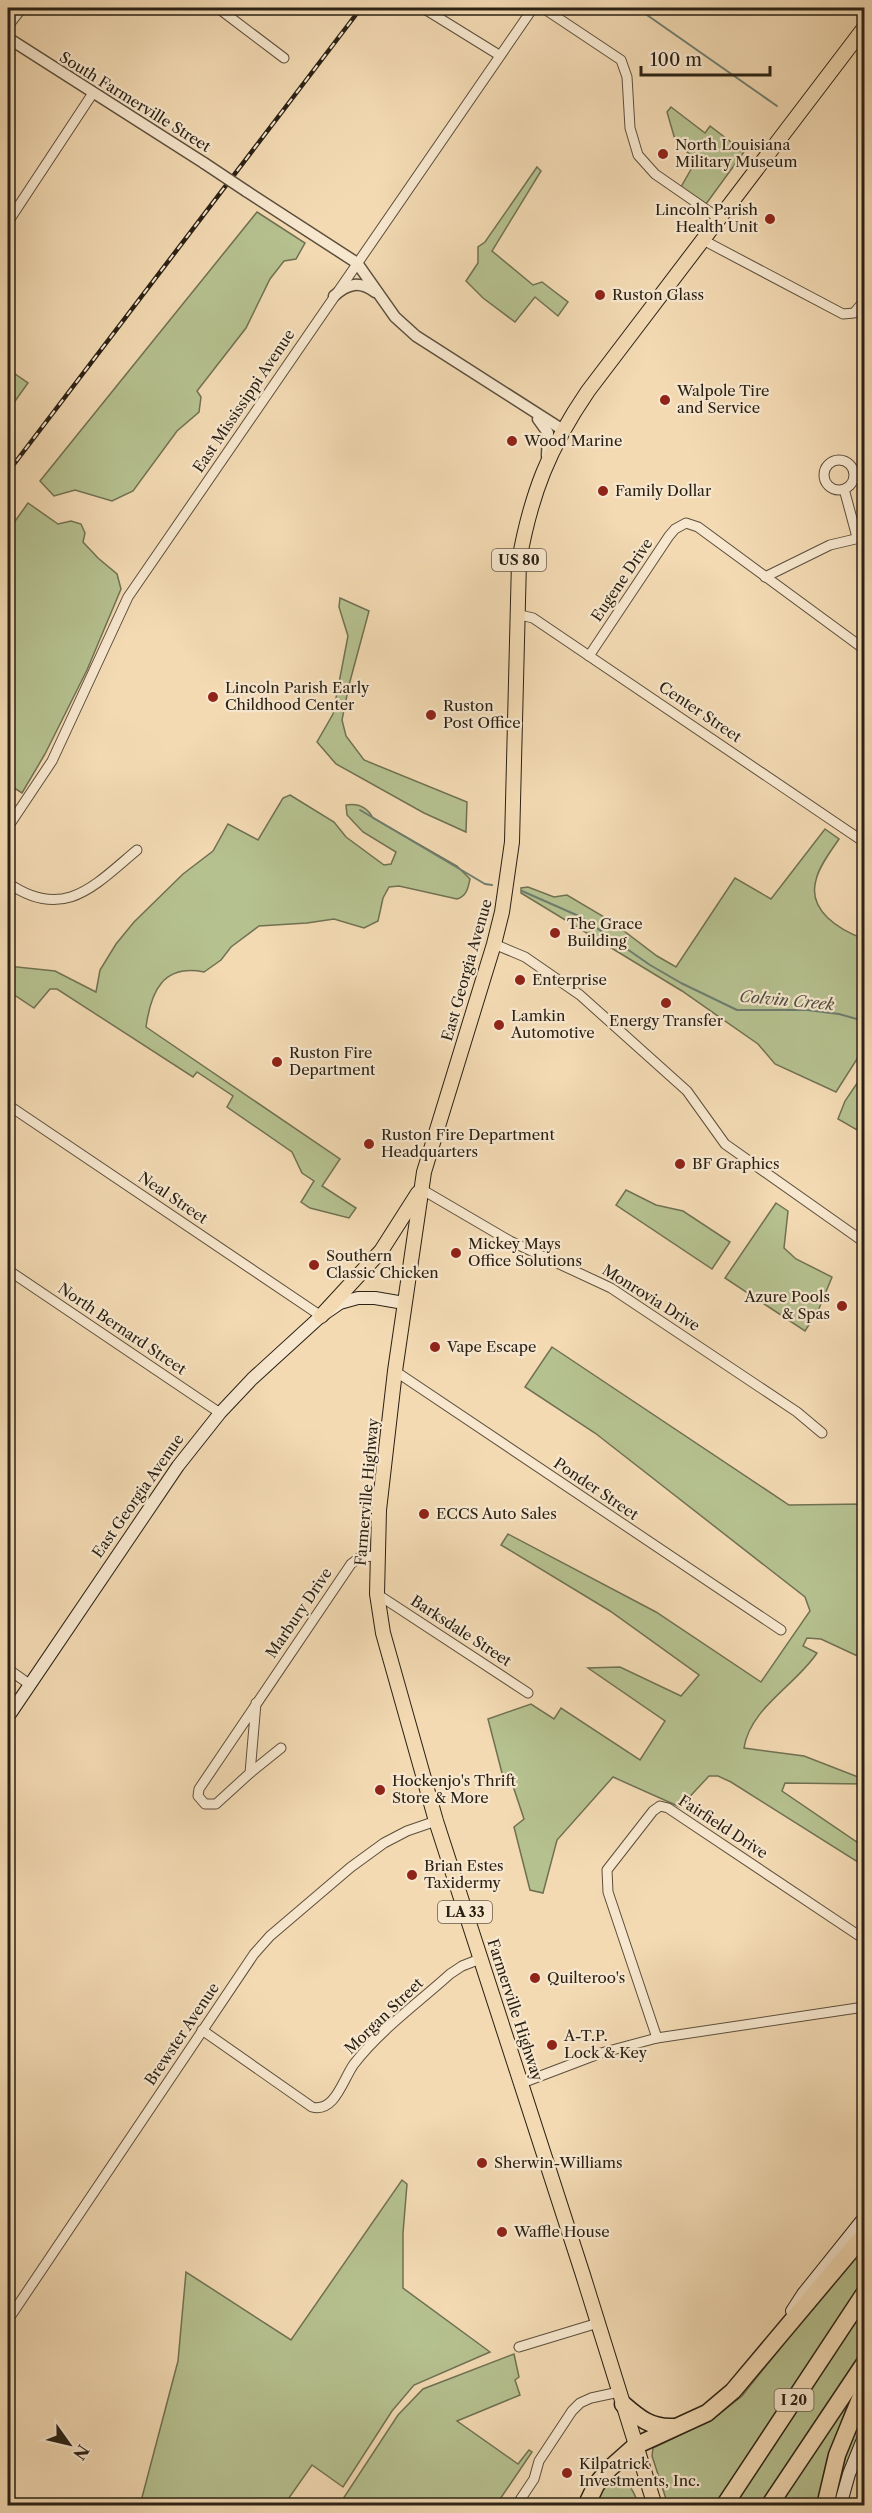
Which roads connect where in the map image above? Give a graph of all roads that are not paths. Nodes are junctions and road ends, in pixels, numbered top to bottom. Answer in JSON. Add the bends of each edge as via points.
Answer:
{"nodes":[{"id":1,"x":22,"y":8,"type":"edge"},
{"id":2,"x":218,"y":8,"type":"edge"},
{"id":3,"x":423,"y":8,"type":"edge"},
{"id":4,"x":533,"y":8,"type":"edge"},
{"id":5,"x":543,"y":8,"type":"edge"},
{"id":6,"x":8,"y":26,"type":"edge"},
{"id":7,"x":864,"y":28,"type":"edge"},
{"id":8,"x":8,"y":38,"type":"edge"},
{"id":9,"x":499,"y":55,"type":"junction"},
{"id":10,"x":284,"y":58,"type":"dead end"},
{"id":11,"x":93,"y":93,"type":"junction"},
{"id":12,"x":720,"y":219,"type":"junction"},
{"id":13,"x":8,"y":222,"type":"edge"},
{"id":14,"x":703,"y":240,"type":"junction"},
{"id":15,"x":357,"y":263,"type":"junction"},
{"id":16,"x":379,"y":295,"type":"junction"},
{"id":17,"x":334,"y":296,"type":"junction"},
{"id":18,"x":864,"y":301,"type":"edge"},
{"id":19,"x":519,"y":403,"type":"junction"},
{"id":20,"x":563,"y":430,"type":"junction"},
{"id":21,"x":545,"y":466,"type":"junction"},
{"id":22,"x":844,"y":489,"type":"dead end"},
{"id":23,"x":860,"y":537,"type":"edge"},
{"id":24,"x":765,"y":577,"type":"junction"},
{"id":25,"x":516,"y":614,"type":"junction"},
{"id":26,"x":864,"y":649,"type":"edge"},
{"id":27,"x":590,"y":656,"type":"junction"},
{"id":28,"x":8,"y":827,"type":"edge"},
{"id":29,"x":864,"y":842,"type":"edge"},
{"id":30,"x":137,"y":850,"type":"dead end"},
{"id":31,"x":8,"y":883,"type":"edge"},
{"id":32,"x":494,"y":944,"type":"junction"},
{"id":33,"x":8,"y":1105,"type":"edge"},
{"id":34,"x":421,"y":1189,"type":"junction"},
{"id":35,"x":864,"y":1242,"type":"edge"},
{"id":36,"x":8,"y":1270,"type":"edge"},
{"id":37,"x":404,"y":1303,"type":"junction"},
{"id":38,"x":321,"y":1316,"type":"junction"},
{"id":39,"x":395,"y":1371,"type":"junction"},
{"id":40,"x":220,"y":1413,"type":"junction"},
{"id":41,"x":822,"y":1433,"type":"dead end"},
{"id":42,"x":376,"y":1556,"type":"junction"},
{"id":43,"x":377,"y":1594,"type":"junction"},
{"id":44,"x":781,"y":1630,"type":"dead end"},
{"id":45,"x":8,"y":1669,"type":"edge"},
{"id":46,"x":29,"y":1684,"type":"junction"},
{"id":47,"x":528,"y":1693,"type":"dead end"},
{"id":48,"x":256,"y":1703,"type":"junction"},
{"id":49,"x":8,"y":1717,"type":"edge"},
{"id":50,"x":281,"y":1748,"type":"dead end"},
{"id":51,"x":250,"y":1773,"type":"junction"},
{"id":52,"x":436,"y":1821,"type":"junction"},
{"id":53,"x":864,"y":1939,"type":"edge"},
{"id":54,"x":480,"y":1959,"type":"junction"},
{"id":55,"x":864,"y":2007,"type":"edge"},
{"id":56,"x":202,"y":2030,"type":"junction"},
{"id":57,"x":657,"y":2038,"type":"junction"},
{"id":58,"x":522,"y":2083,"type":"junction"},
{"id":59,"x":864,"y":2218,"type":"edge"},
{"id":60,"x":864,"y":2235,"type":"edge"},
{"id":61,"x":864,"y":2294,"type":"edge"},
{"id":62,"x":8,"y":2319,"type":"edge"},
{"id":63,"x":598,"y":2324,"type":"junction"},
{"id":64,"x":519,"y":2347,"type":"dead end"},
{"id":65,"x":763,"y":2355,"type":"junction"},
{"id":66,"x":864,"y":2364,"type":"edge"},
{"id":67,"x":864,"y":2389,"type":"edge"},
{"id":68,"x":621,"y":2398,"type":"junction"},
{"id":69,"x":677,"y":2426,"type":"junction"},
{"id":70,"x":864,"y":2437,"type":"edge"},
{"id":71,"x":635,"y":2446,"type":"junction"},
{"id":72,"x":516,"y":2505,"type":"edge"},
{"id":73,"x":586,"y":2505,"type":"edge"},
{"id":74,"x":655,"y":2505,"type":"edge"},
{"id":75,"x":724,"y":2505,"type":"edge"},
{"id":76,"x":769,"y":2505,"type":"edge"},
{"id":77,"x":825,"y":2505,"type":"edge"},
{"id":78,"x":840,"y":2505,"type":"edge"}],
"edges":[{"from":1,"to":6,"type":"street"},
{"from":2,"to":10,"type":"street"},
{"from":3,"to":9,"type":"street"},
{"from":4,"to":9,"type":"street","name":"East Mississippi Avenue"},
{"from":5,"to":12,"type":"street","via":[[621,60],[627,77],[630,128],[642,162]]},
{"from":7,"to":12,"type":"main road","name":"East Georgia Avenue","number":"US 80"},
{"from":8,"to":11,"type":"street","name":"South Farmerville Street"},
{"from":9,"to":15,"type":"street","name":"East Mississippi Avenue"},
{"from":11,"to":13,"type":"street"},
{"from":11,"to":15,"type":"street","name":"South Farmerville Street","bridge":true},
{"from":12,"to":14,"type":"main road","name":"East Georgia Avenue","number":"US 80"},
{"from":14,"to":18,"type":"street","via":[[845,315]]},
{"from":14,"to":20,"type":"main road","name":"East Georgia Avenue","number":"US 80","via":[[588,391]]},
{"from":15,"to":16,"type":"street"},
{"from":15,"to":17,"type":"street","name":"East Mississippi Avenue"},
{"from":16,"to":17,"type":"street","via":[[354,284]]},
{"from":16,"to":19,"type":"street","via":[[394,317],[416,336]]},
{"from":17,"to":28,"type":"street","name":"East Mississippi Avenue","via":[[128,597],[52,761]]},
{"from":19,"to":20,"type":"street"},
{"from":19,"to":21,"type":"street","via":[[546,429],[549,446]]},
{"from":20,"to":21,"type":"main road","name":"East Georgia Avenue","number":"US 80"},
{"from":21,"to":25,"type":"main road","name":"East Georgia Avenue","number":"US 80","via":[[525,523]]},
{"from":22,"to":23,"type":"street"},
{"from":23,"to":24,"type":"street","via":[[830,544]]},
{"from":24,"to":26,"type":"street"},
{"from":24,"to":27,"type":"street","name":"Eugene Drive","via":[[698,527],[682,524],[669,536]]},
{"from":25,"to":27,"type":"street","name":"Center Street","via":[[533,618]]},
{"from":25,"to":32,"type":"main road","name":"East Georgia Avenue","number":"US 80","via":[[512,842]]},
{"from":27,"to":29,"type":"street","name":"Center Street"},
{"from":30,"to":31,"type":"street","via":[[87,891],[70,898],[43,898]]},
{"from":32,"to":34,"type":"main road","name":"East Georgia Avenue","number":"US 80"},
{"from":32,"to":35,"type":"street","via":[[525,957],[580,995],[687,1091],[725,1144]]},
{"from":33,"to":38,"type":"street","name":"Neal Street"},
{"from":34,"to":37,"type":"main road","name":"East Georgia Avenue","number":"US 80"},
{"from":34,"to":38,"type":"main road","via":[[381,1251]]},
{"from":34,"to":41,"type":"street","name":"Monrovia Drive","via":[[510,1241],[611,1288],[797,1412]]},
{"from":36,"to":40,"type":"street","name":"North Bernard Street"},
{"from":37,"to":38,"type":"main road","name":"East Georgia Avenue","via":[[358,1298],[340,1303]]},
{"from":37,"to":39,"type":"main road","name":"Farmerville Highway","number":"LA 33"},
{"from":38,"to":40,"type":"main road","name":"East Georgia Avenue"},
{"from":39,"to":42,"type":"main road","name":"Farmerville Highway","number":"LA 33"},
{"from":39,"to":44,"type":"street","name":"Ponder Street"},
{"from":40,"to":46,"type":"main road","name":"East Georgia Avenue","via":[[152,1502]]},
{"from":42,"to":43,"type":"main road","name":"Farmerville Highway","number":"LA 33"},
{"from":42,"to":48,"type":"street","name":"Marbury Drive","via":[[353,1561]]},
{"from":43,"to":47,"type":"street","name":"Barksdale Street"},
{"from":43,"to":52,"type":"main road","name":"Farmerville Highway","number":"LA 33","via":[[383,1634]]},
{"from":45,"to":46,"type":"street"},
{"from":46,"to":49,"type":"main road","name":"East Georgia Avenue"},
{"from":48,"to":51,"type":"street","name":"Marbury Drive"},
{"from":48,"to":51,"type":"street","name":"Marbury Drive","via":[[199,1789],[200,1800],[216,1804]]},
{"from":50,"to":51,"type":"street"},
{"from":52,"to":54,"type":"main road","name":"Farmerville Highway","number":"LA 33"},
{"from":52,"to":56,"type":"street","name":"Brewster Avenue","via":[[384,1843],[270,1936]]},
{"from":53,"to":57,"type":"street","name":"Fairfield Drive","via":[[679,1814],[660,1806],[607,1870],[606,1879]]},
{"from":54,"to":56,"type":"street","name":"Morgan Street","via":[[450,1974],[373,2044],[353,2066],[330,2104],[319,2109]]},
{"from":54,"to":58,"type":"main road","name":"Farmerville Highway","number":"LA 33"},
{"from":55,"to":57,"type":"street"},
{"from":56,"to":62,"type":"street","name":"Brewster Avenue"},
{"from":57,"to":58,"type":"street","via":[[601,2053]]},
{"from":58,"to":63,"type":"main road","name":"Farmerville Highway","number":"LA 33"},
{"from":59,"to":65,"type":"main road","via":[[803,2294]]},
{"from":60,"to":65,"type":"highway"},
{"from":61,"to":75,"type":"highway","number":"I 20"},
{"from":63,"to":64,"type":"street"},
{"from":63,"to":68,"type":"main road","name":"Farmerville Highway","number":"LA 33"},
{"from":65,"to":69,"type":"highway","via":[[720,2403]]},
{"from":66,"to":76,"type":"highway","number":"I 20"},
{"from":67,"to":77,"type":"highway","via":[[837,2455]]},
{"from":68,"to":69,"type":"highway","via":[[645,2422]]},
{"from":68,"to":71,"type":"main road","name":"Farmerville Highway","number":"LA 33"},
{"from":68,"to":72,"type":"street","via":[[591,2398],[572,2411]]},
{"from":69,"to":71,"type":"highway"},
{"from":70,"to":78,"type":"main road"},
{"from":71,"to":73,"type":"highway","via":[[608,2470]]},
{"from":71,"to":74,"type":"main road","name":"Farmerville Highway","number":"LA 33"}]}
